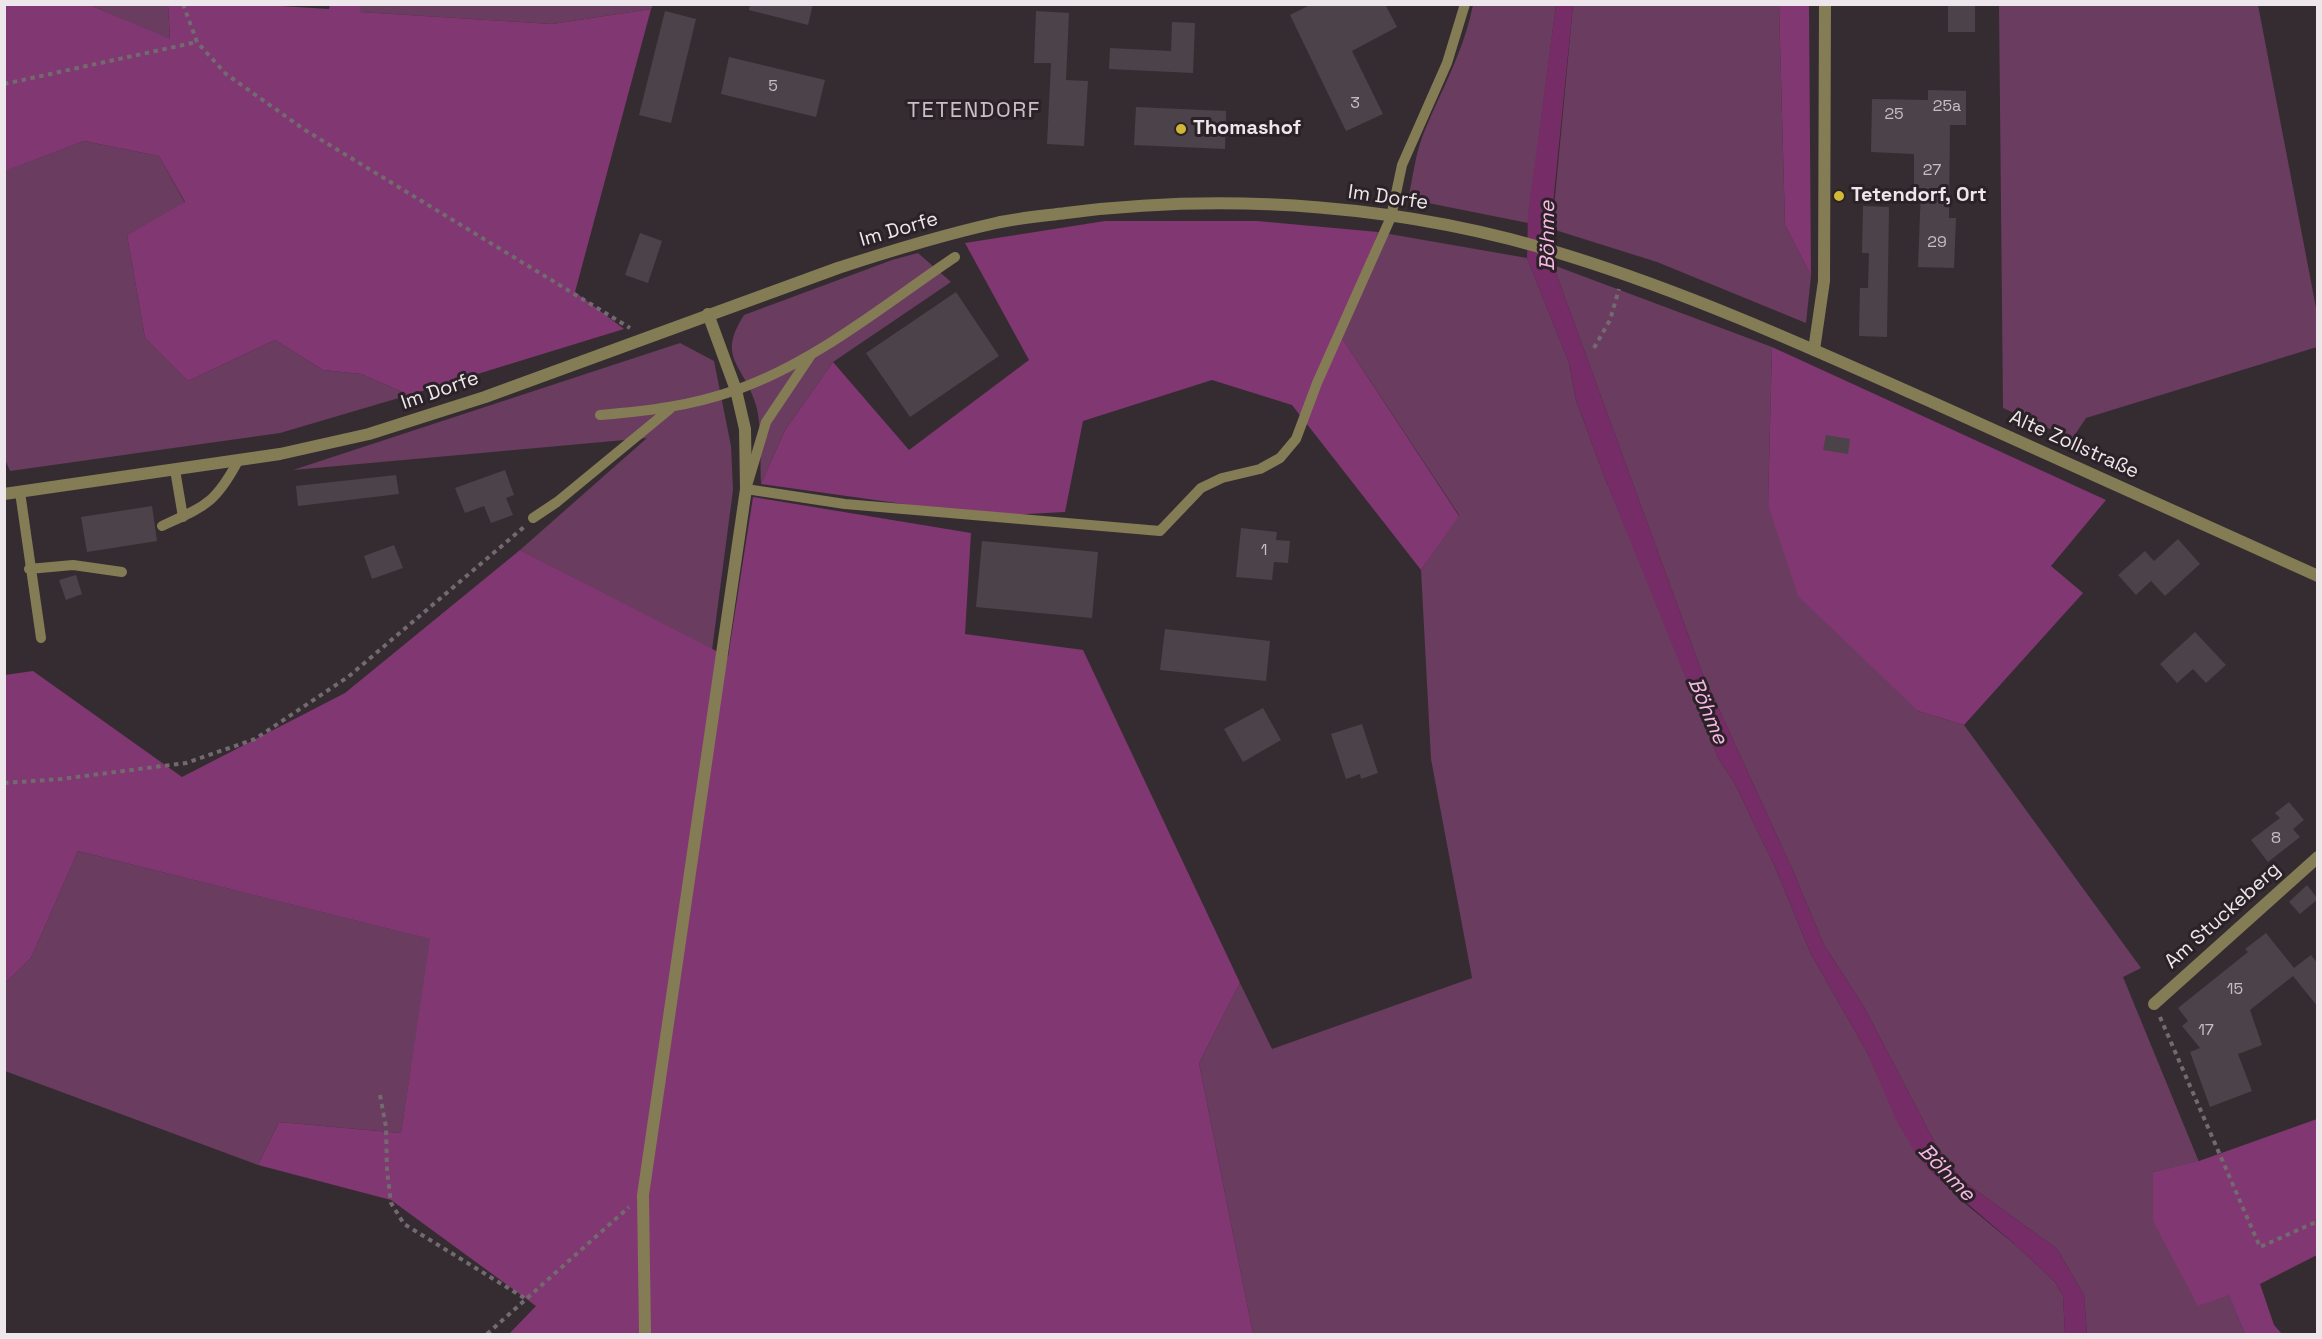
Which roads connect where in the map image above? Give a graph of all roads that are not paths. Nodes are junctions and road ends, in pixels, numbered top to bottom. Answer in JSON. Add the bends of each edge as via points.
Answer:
{"nodes":[{"id":1,"x":1465,"y":4,"type":"edge"},
{"id":2,"x":1825,"y":4,"type":"edge"},
{"id":3,"x":1391,"y":217,"type":"junction"},
{"id":4,"x":955,"y":257,"type":"dead end"},
{"id":5,"x":708,"y":314,"type":"junction"},
{"id":6,"x":1814,"y":350,"type":"junction"},
{"id":7,"x":811,"y":355,"type":"junction"},
{"id":8,"x":736,"y":390,"type":"junction"},
{"id":9,"x":670,"y":409,"type":"junction"},
{"id":10,"x":600,"y":415,"type":"dead end"},
{"id":11,"x":238,"y":460,"type":"junction"},
{"id":12,"x":175,"y":470,"type":"junction"},
{"id":13,"x":746,"y":489,"type":"junction"},
{"id":14,"x":20,"y":492,"type":"junction"},
{"id":15,"x":4,"y":494,"type":"edge"},
{"id":16,"x":183,"y":517,"type":"junction"},
{"id":17,"x":533,"y":518,"type":"road end"},
{"id":18,"x":162,"y":526,"type":"dead end"},
{"id":19,"x":29,"y":569,"type":"junction"},
{"id":20,"x":122,"y":572,"type":"dead end"},
{"id":21,"x":2318,"y":576,"type":"edge"},
{"id":22,"x":40,"y":639,"type":"dead end"},
{"id":23,"x":2318,"y":857,"type":"edge"},
{"id":24,"x":2154,"y":1004,"type":"road end"},
{"id":25,"x":645,"y":1335,"type":"edge"}],
"edges":[{"from":1,"to":3,"type":"lane","via":[[1447,63],[1402,165]]},
{"from":2,"to":6,"type":"street","via":[[1824,280]]},
{"from":3,"to":5,"type":"street","name":"Im Dorfe","via":[[1257,204],[1186,204],[1100,209],[999,222],[891,251]]},
{"from":3,"to":6,"type":"street","name":"Im Dorfe","via":[[1452,226],[1566,255],[1624,274]]},
{"from":3,"to":13,"type":"lane","via":[[1296,439],[1280,458],[1260,469],[1222,478],[1201,488],[1160,531],[845,504]]},
{"from":4,"to":7,"type":"lane"},
{"from":5,"to":8,"type":"street"},
{"from":5,"to":11,"type":"street","name":"Im Dorfe","via":[[424,418],[357,437]]},
{"from":6,"to":21,"type":"street","name":"Alte Zollstraße"},
{"from":7,"to":8,"type":"lane"},
{"from":7,"to":13,"type":"lane","via":[[766,422]]},
{"from":8,"to":9,"type":"lane"},
{"from":8,"to":13,"type":"street","via":[[745,429]]},
{"from":9,"to":10,"type":"lane"},
{"from":9,"to":17,"type":"lane"},
{"from":11,"to":12,"type":"street","name":"Im Dorfe"},
{"from":11,"to":16,"type":"lane","via":[[222,490],[202,508]]},
{"from":12,"to":14,"type":"street","name":"Im Dorfe"},
{"from":12,"to":16,"type":"lane"},
{"from":13,"to":25,"type":"street","via":[[642,1195]]},
{"from":14,"to":15,"type":"street","name":"Im Dorfe"},
{"from":14,"to":19,"type":"lane"},
{"from":16,"to":18,"type":"lane"},
{"from":19,"to":20,"type":"lane","via":[[73,565]]},
{"from":19,"to":22,"type":"lane"},
{"from":23,"to":24,"type":"street","name":"Am Stuckeberg"}]}
